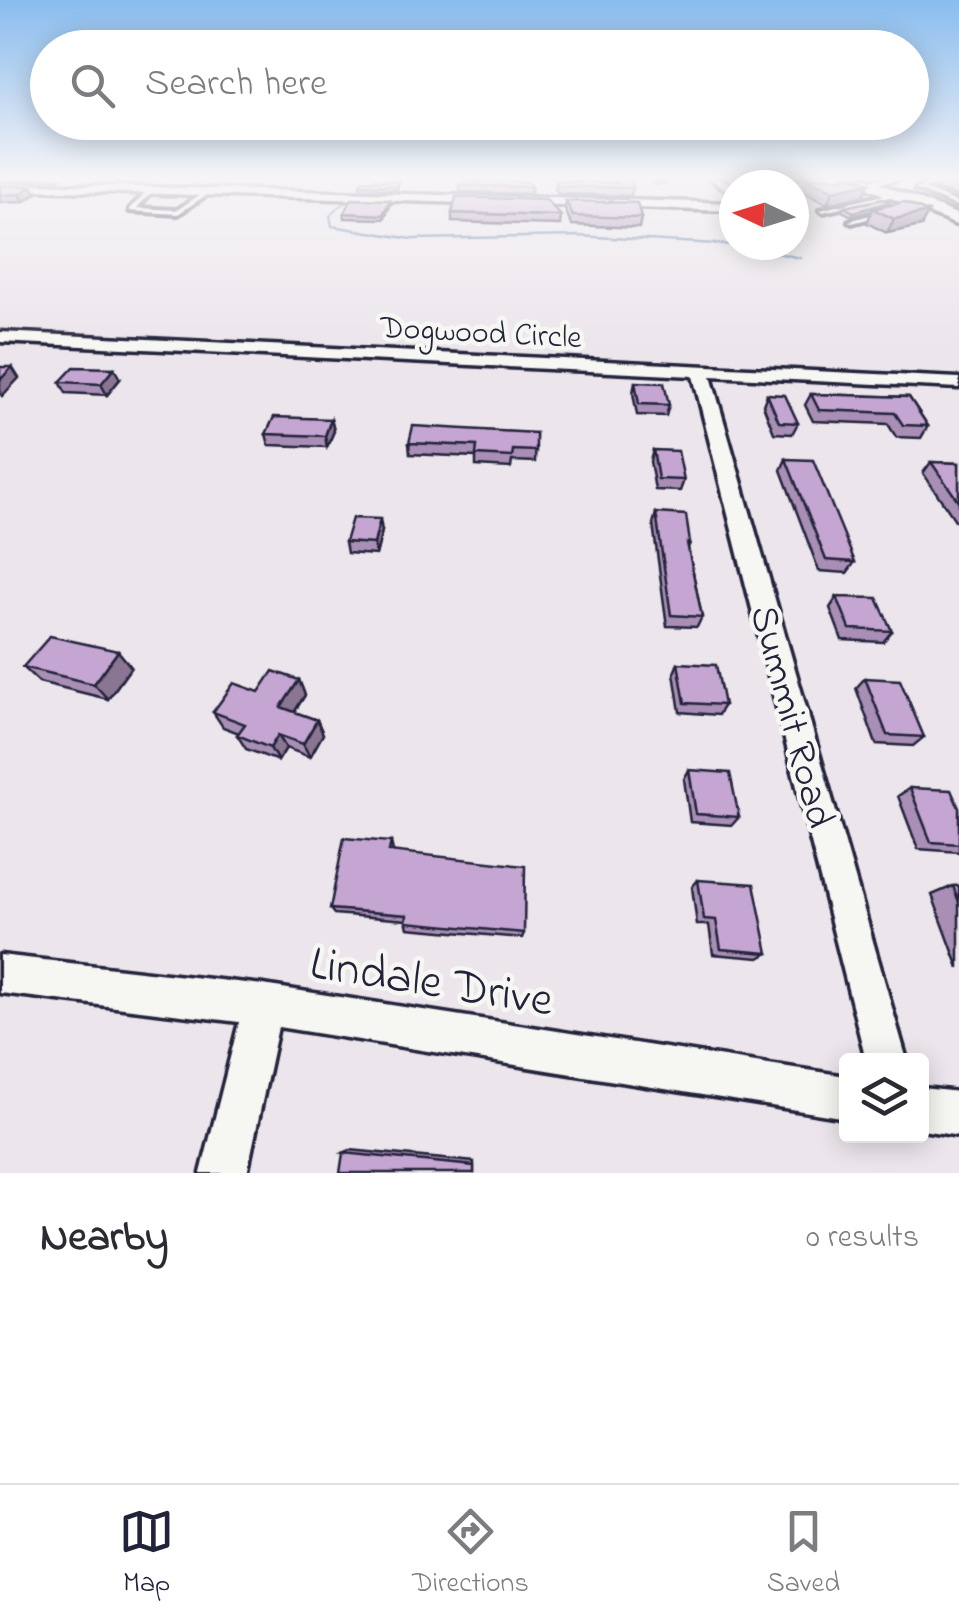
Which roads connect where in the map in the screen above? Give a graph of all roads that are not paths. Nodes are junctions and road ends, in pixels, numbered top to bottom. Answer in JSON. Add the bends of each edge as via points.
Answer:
{"nodes":[{"id":1,"x":0,"y":337,"type":"edge"},
{"id":2,"x":701,"y":372,"type":"junction"},
{"id":3,"x":951,"y":382,"type":"edge"},
{"id":4,"x":959,"y":404,"type":"edge"},
{"id":5,"x":0,"y":974,"type":"edge"},
{"id":6,"x":264,"y":1005,"type":"junction"},
{"id":7,"x":885,"y":1053,"type":"edge"},
{"id":8,"x":839,"y":1096,"type":"edge"},
{"id":9,"x":929,"y":1109,"type":"edge"},
{"id":10,"x":959,"y":1114,"type":"edge"},
{"id":11,"x":224,"y":1173,"type":"edge"}],
"edges":[{"from":1,"to":2,"type":"street","name":"Dogwood Circle"},
{"from":2,"to":3,"type":"street","name":"Dogwood Circle"},
{"from":2,"to":7,"type":"street","name":"Summit Road"},
{"from":3,"to":4,"type":"street"},
{"from":5,"to":6,"type":"street","name":"Lindale Drive"},
{"from":6,"to":8,"type":"street","name":"Lindale Drive"},
{"from":6,"to":11,"type":"street"},
{"from":9,"to":10,"type":"street"}]}
